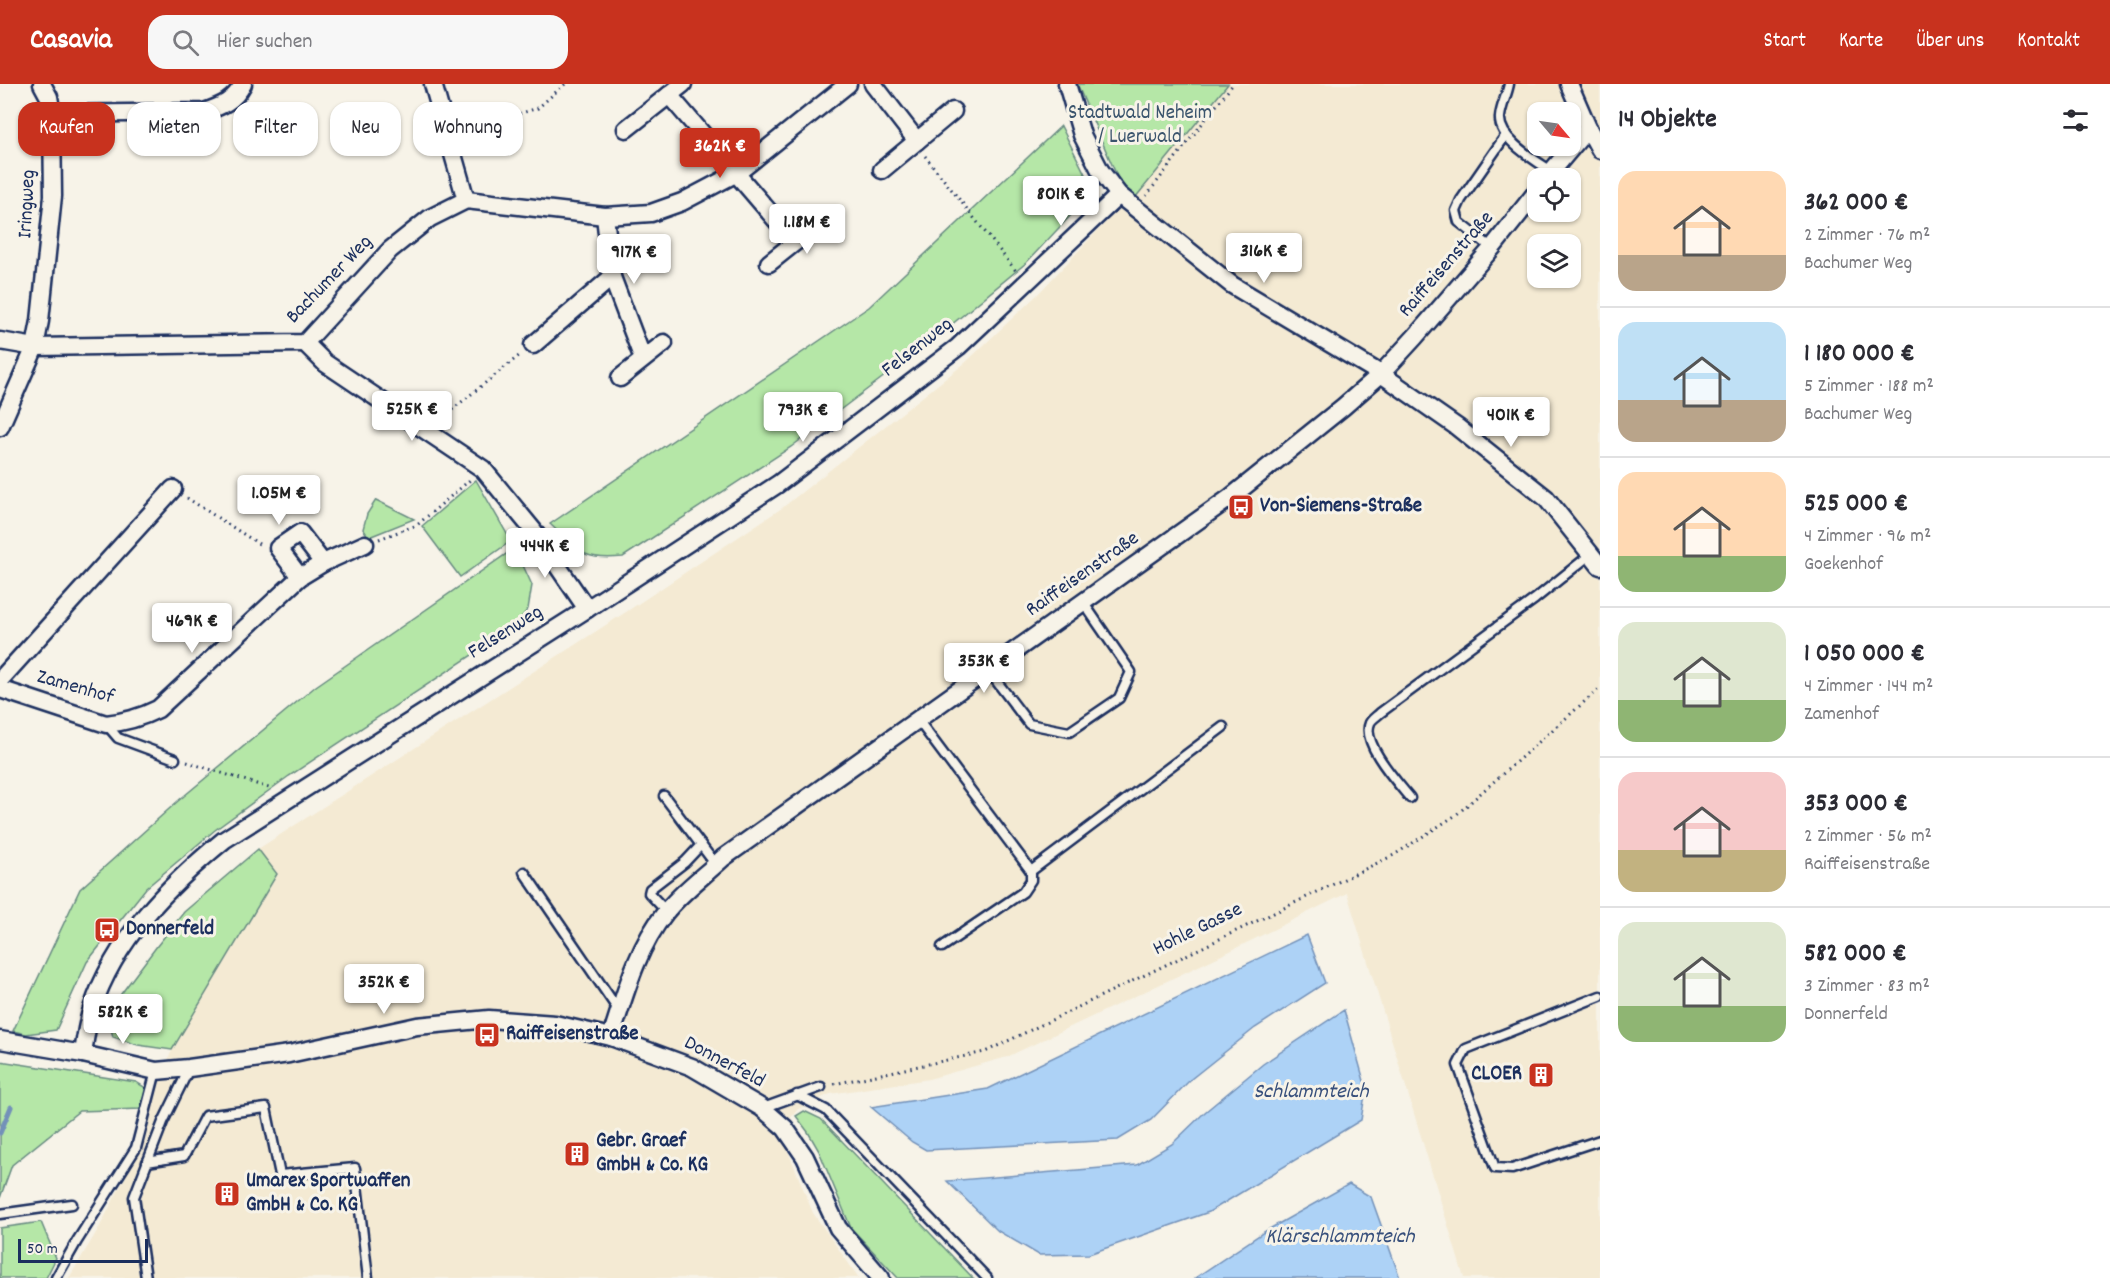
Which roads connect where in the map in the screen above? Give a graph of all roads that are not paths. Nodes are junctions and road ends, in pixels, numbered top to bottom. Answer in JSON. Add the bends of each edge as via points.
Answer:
{"nodes":[{"id":1,"x":42,"y":84,"type":"edge"},
{"id":2,"x":243,"y":84,"type":"edge"},
{"id":3,"x":433,"y":84,"type":"edge"},
{"id":4,"x":682,"y":84,"type":"edge"},
{"id":5,"x":848,"y":84,"type":"edge"},
{"id":6,"x":873,"y":84,"type":"edge"},
{"id":7,"x":1067,"y":84,"type":"edge"},
{"id":8,"x":1509,"y":84,"type":"edge"},
{"id":9,"x":1569,"y":84,"type":"edge"},
{"id":10,"x":669,"y":95,"type":"junction"},
{"id":11,"x":50,"y":102,"type":"edge"},
{"id":12,"x":953,"y":111,"type":"dead end"},
{"id":13,"x":115,"y":113,"type":"edge"},
{"id":14,"x":1588,"y":128,"type":"junction"},
{"id":15,"x":626,"y":129,"type":"dead end"},
{"id":16,"x":1506,"y":135,"type":"junction"},
{"id":17,"x":916,"y":142,"type":"junction"},
{"id":18,"x":1600,"y":149,"type":"edge"},
{"id":19,"x":53,"y":156,"type":"edge"},
{"id":20,"x":1541,"y":168,"type":"edge"},
{"id":21,"x":1554,"y":168,"type":"edge"},
{"id":22,"x":882,"y":170,"type":"dead end"},
{"id":23,"x":737,"y":173,"type":"junction"},
{"id":24,"x":1119,"y":195,"type":"junction"},
{"id":25,"x":466,"y":200,"type":"junction"},
{"id":26,"x":1527,"y":204,"type":"edge"},
{"id":27,"x":605,"y":216,"type":"junction"},
{"id":28,"x":823,"y":220,"type":"dead end"},
{"id":29,"x":795,"y":243,"type":"junction"},
{"id":30,"x":1492,"y":248,"type":"junction"},
{"id":31,"x":769,"y":263,"type":"dead end"},
{"id":32,"x":612,"y":277,"type":"junction"},
{"id":33,"x":0,"y":341,"type":"edge"},
{"id":34,"x":664,"y":343,"type":"dead end"},
{"id":35,"x":304,"y":344,"type":"junction"},
{"id":36,"x":533,"y":345,"type":"road end"},
{"id":37,"x":35,"y":347,"type":"junction"},
{"id":38,"x":644,"y":358,"type":"junction"},
{"id":39,"x":1381,"y":374,"type":"junction"},
{"id":40,"x":620,"y":378,"type":"dead end"},
{"id":41,"x":0,"y":427,"type":"edge"},
{"id":42,"x":173,"y":489,"type":"road end"},
{"id":43,"x":365,"y":544,"type":"road end"},
{"id":44,"x":1595,"y":560,"type":"edge"},
{"id":45,"x":322,"y":562,"type":"junction"},
{"id":46,"x":300,"y":578,"type":"junction"},
{"id":47,"x":1083,"y":602,"type":"junction"},
{"id":48,"x":586,"y":609,"type":"junction"},
{"id":49,"x":988,"y":670,"type":"junction"},
{"id":50,"x":0,"y":680,"type":"edge"},
{"id":51,"x":0,"y":689,"type":"edge"},
{"id":52,"x":918,"y":720,"type":"junction"},
{"id":53,"x":106,"y":724,"type":"junction"},
{"id":54,"x":1223,"y":727,"type":"dead end"},
{"id":55,"x":175,"y":759,"type":"road end"},
{"id":56,"x":663,"y":796,"type":"dead end"},
{"id":57,"x":1410,"y":798,"type":"dead end"},
{"id":58,"x":701,"y":845,"type":"junction"},
{"id":59,"x":716,"y":865,"type":"junction"},
{"id":60,"x":1031,"y":871,"type":"junction"},
{"id":61,"x":524,"y":872,"type":"dead end"},
{"id":62,"x":666,"y":911,"type":"junction"},
{"id":63,"x":942,"y":947,"type":"dead end"},
{"id":64,"x":1600,"y":996,"type":"edge"},
{"id":65,"x":619,"y":1012,"type":"junction"},
{"id":66,"x":611,"y":1036,"type":"junction"},
{"id":67,"x":0,"y":1040,"type":"edge"},
{"id":68,"x":83,"y":1054,"type":"junction"},
{"id":69,"x":189,"y":1068,"type":"junction"},
{"id":70,"x":156,"y":1071,"type":"junction"},
{"id":71,"x":821,"y":1087,"type":"road end"},
{"id":72,"x":797,"y":1095,"type":"junction"},
{"id":73,"x":762,"y":1108,"type":"junction"},
{"id":74,"x":1600,"y":1140,"type":"edge"},
{"id":75,"x":147,"y":1162,"type":"junction"},
{"id":76,"x":72,"y":1204,"type":"dead end"},
{"id":77,"x":0,"y":1214,"type":"edge"},
{"id":78,"x":56,"y":1278,"type":"edge"},
{"id":79,"x":146,"y":1278,"type":"edge"},
{"id":80,"x":368,"y":1278,"type":"edge"},
{"id":81,"x":881,"y":1278,"type":"edge"},
{"id":82,"x":987,"y":1278,"type":"edge"}],
"edges":[{"from":1,"to":11,"type":"street","name":"Iringweg"},
{"from":2,"to":13,"type":"street","via":[[224,105],[204,112]]},
{"from":3,"to":25,"type":"street"},
{"from":4,"to":10,"type":"street"},
{"from":5,"to":23,"type":"street"},
{"from":6,"to":17,"type":"street"},
{"from":7,"to":24,"type":"street","via":[[1082,135],[1100,170]]},
{"from":8,"to":16,"type":"lane","via":[[1500,118]]},
{"from":9,"to":14,"type":"street"},
{"from":10,"to":15,"type":"street"},
{"from":10,"to":23,"type":"street"},
{"from":12,"to":17,"type":"street"},
{"from":14,"to":18,"type":"street"},
{"from":14,"to":21,"type":"street"},
{"from":16,"to":20,"type":"lane"},
{"from":16,"to":30,"type":"lane","via":[[1456,211],[1460,222]]},
{"from":17,"to":22,"type":"street"},
{"from":19,"to":37,"type":"street","name":"Iringweg","via":[[53,196]]},
{"from":23,"to":27,"type":"street","via":[[651,213]]},
{"from":23,"to":29,"type":"street"},
{"from":24,"to":39,"type":"street","via":[[1232,285]]},
{"from":24,"to":48,"type":"street","name":"Felsenweg","via":[[958,347],[778,484]]},
{"from":25,"to":27,"type":"street"},
{"from":25,"to":35,"type":"street","name":"Bachumer Weg","via":[[430,218],[390,250]]},
{"from":26,"to":30,"type":"street","name":"Raiffeisenstraße"},
{"from":27,"to":32,"type":"street"},
{"from":28,"to":29,"type":"street"},
{"from":29,"to":31,"type":"street"},
{"from":30,"to":39,"type":"street","name":"Raiffeisenstraße"},
{"from":32,"to":36,"type":"street"},
{"from":32,"to":38,"type":"street"},
{"from":33,"to":37,"type":"street","name":"Bachumer Weg"},
{"from":34,"to":38,"type":"street"},
{"from":35,"to":37,"type":"street","name":"Bachumer Weg"},
{"from":35,"to":48,"type":"street","via":[[483,469],[533,530]]},
{"from":37,"to":41,"type":"street","name":"Iringweg"},
{"from":38,"to":40,"type":"street"},
{"from":39,"to":44,"type":"street","via":[[1546,498]]},
{"from":39,"to":47,"type":"street","name":"Raiffeisenstraße","via":[[1231,497]]},
{"from":42,"to":50,"type":"street","name":"Zamenhof"},
{"from":43,"to":45,"type":"street","name":"Zamenhof"},
{"from":44,"to":57,"type":"lane","via":[[1535,599],[1370,723],[1368,735],[1379,758]]},
{"from":45,"to":46,"type":"street","name":"Zamenhof"},
{"from":45,"to":46,"type":"street","via":[[300,533],[278,548]]},
{"from":46,"to":53,"type":"street","name":"Zamenhof","via":[[158,709],[142,718]]},
{"from":47,"to":49,"type":"street","name":"Raiffeisenstraße"},
{"from":47,"to":49,"type":"lane","via":[[1131,672],[1119,698],[1069,732],[1029,724]]},
{"from":48,"to":68,"type":"street","name":"Felsenweg","via":[[224,840],[190,867],[125,942],[107,972],[91,1010]]},
{"from":49,"to":52,"type":"street","name":"Raiffeisenstraße"},
{"from":51,"to":53,"type":"street","name":"Zamenhof"},
{"from":52,"to":59,"type":"street","name":"Raiffeisenstraße"},
{"from":52,"to":60,"type":"lane"},
{"from":53,"to":55,"type":"lane","via":[[118,738]]},
{"from":54,"to":60,"type":"lane"},
{"from":56,"to":58,"type":"lane"},
{"from":58,"to":59,"type":"lane"},
{"from":58,"to":62,"type":"lane","via":[[650,889],[652,898]]},
{"from":59,"to":62,"type":"street","name":"Raiffeisenstraße"},
{"from":60,"to":63,"type":"lane","via":[[1031,880],[1023,892]]},
{"from":61,"to":65,"type":"lane"},
{"from":62,"to":65,"type":"street","name":"Raiffeisenstraße","via":[[634,968]]},
{"from":64,"to":74,"type":"lane","via":[[1466,1049],[1458,1065],[1495,1168],[1512,1169]]},
{"from":65,"to":66,"type":"street","name":"Raiffeisenstraße"},
{"from":66,"to":69,"type":"street","name":"Donnerfeld","via":[[555,1024],[489,1019],[417,1026],[289,1054]]},
{"from":66,"to":73,"type":"street","name":"Donnerfeld","via":[[692,1067]]},
{"from":67,"to":68,"type":"street","name":"Donnerfeld"},
{"from":68,"to":70,"type":"street","name":"Donnerfeld"},
{"from":69,"to":70,"type":"street","name":"Donnerfeld"},
{"from":69,"to":75,"type":"lane"},
{"from":70,"to":78,"type":"lane","via":[[136,1148]]},
{"from":71,"to":72,"type":"lane"},
{"from":72,"to":73,"type":"lane"},
{"from":72,"to":82,"type":"lane","via":[[826,1110]]},
{"from":73,"to":81,"type":"street","name":"Donnerfeld","via":[[786,1128],[805,1157],[838,1228]]},
{"from":75,"to":79,"type":"lane","via":[[134,1197]]},
{"from":75,"to":80,"type":"lane","via":[[184,1156],[205,1116],[266,1108],[280,1175],[355,1168]]},
{"from":76,"to":77,"type":"lane"}]}
